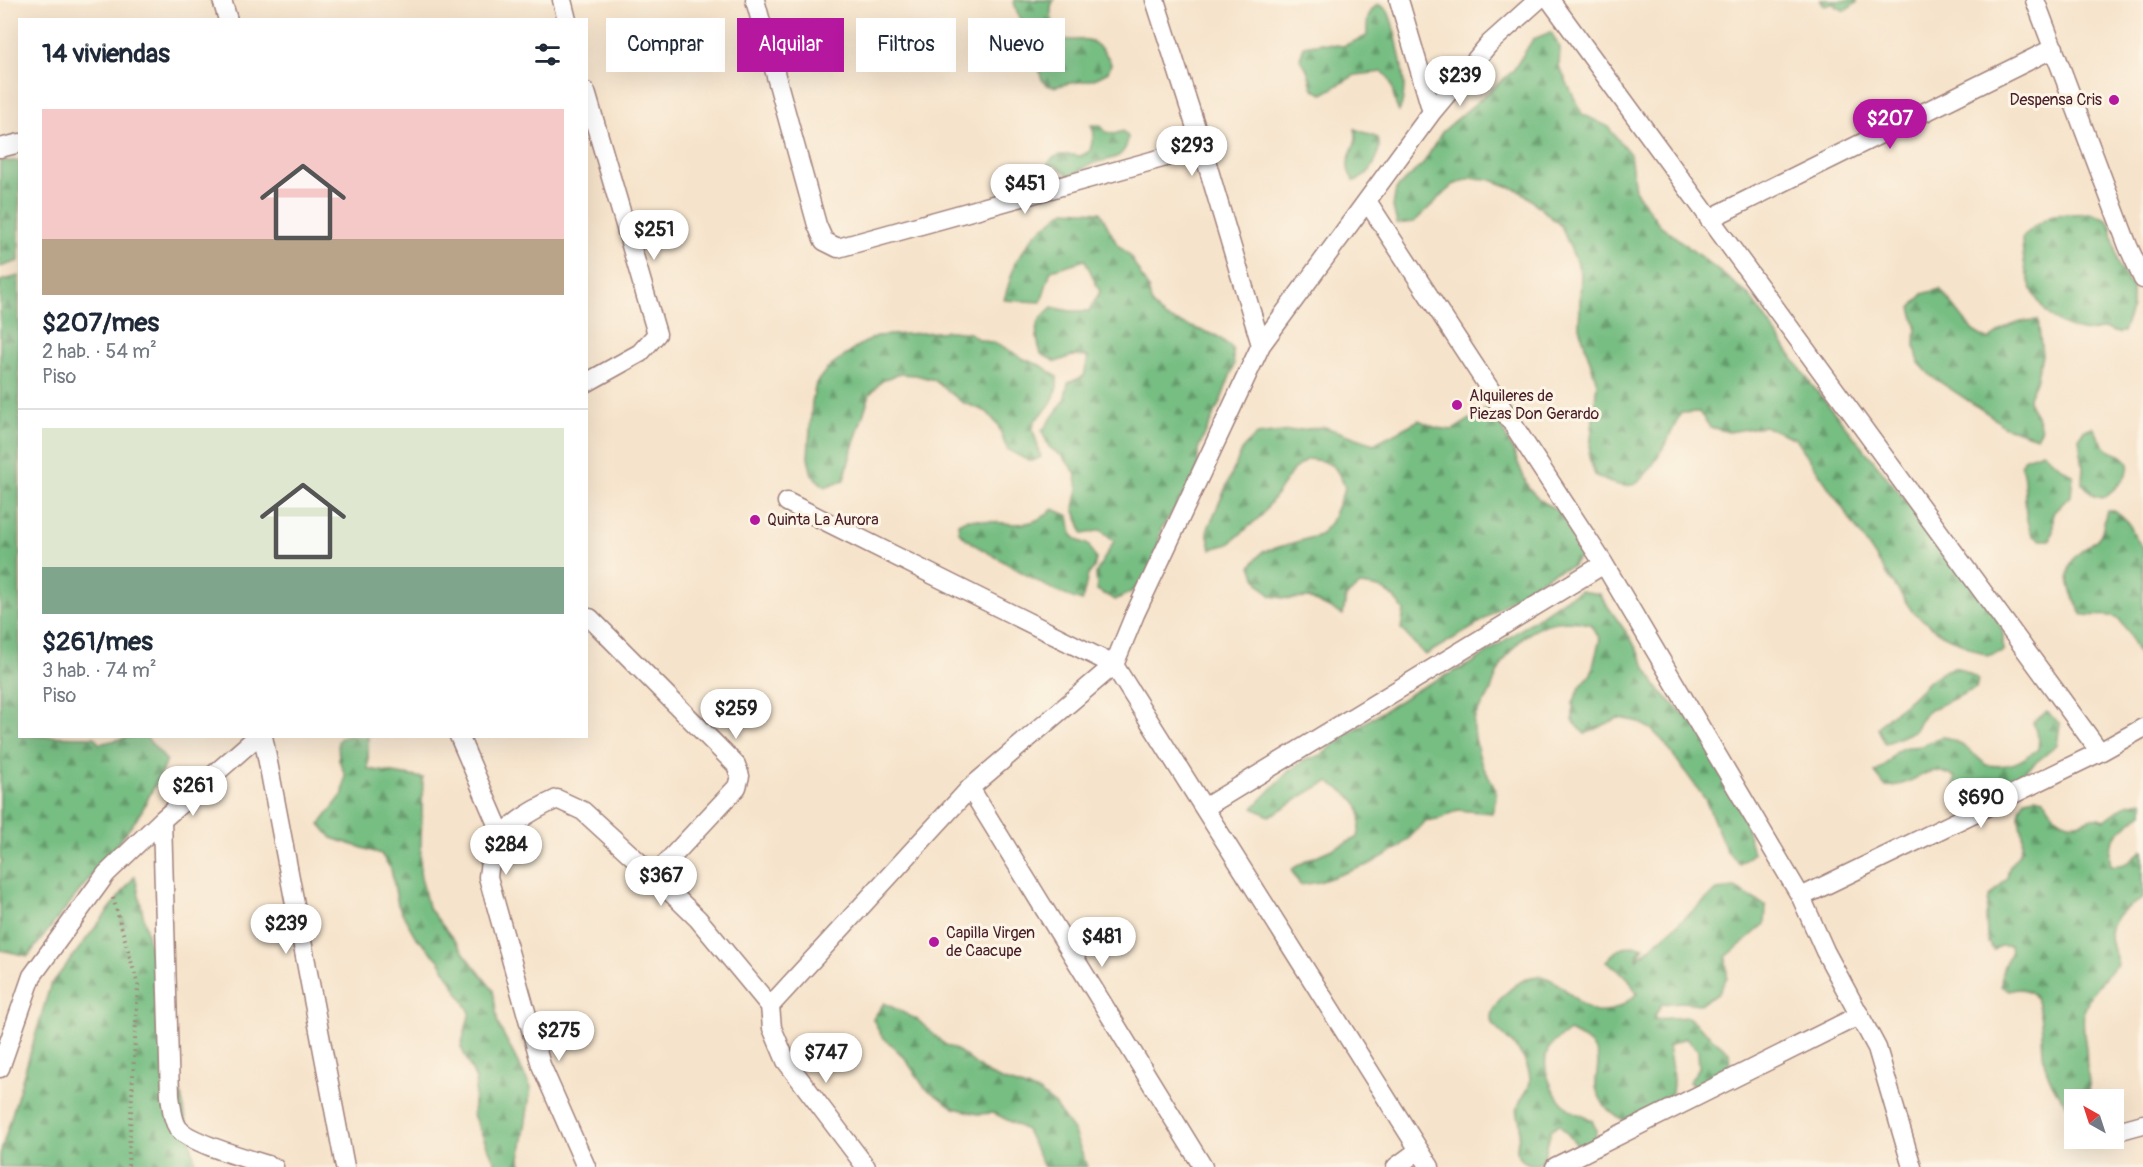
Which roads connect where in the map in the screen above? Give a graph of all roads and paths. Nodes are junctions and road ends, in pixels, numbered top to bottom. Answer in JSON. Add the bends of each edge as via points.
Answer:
{"nodes":[{"id":1,"x":222,"y":0,"type":"edge"},
{"id":2,"x":562,"y":0,"type":"edge"},
{"id":3,"x":755,"y":0,"type":"edge"},
{"id":4,"x":1155,"y":0,"type":"edge"},
{"id":5,"x":1399,"y":0,"type":"edge"},
{"id":6,"x":1538,"y":0,"type":"edge"},
{"id":7,"x":1550,"y":0,"type":"edge"},
{"id":8,"x":2035,"y":0,"type":"edge"},
{"id":9,"x":227,"y":18,"type":"edge"},
{"id":10,"x":566,"y":18,"type":"edge"},
{"id":11,"x":2054,"y":48,"type":"junction"},
{"id":12,"x":588,"y":98,"type":"edge"},
{"id":13,"x":1432,"y":112,"type":"junction"},
{"id":14,"x":18,"y":144,"type":"edge"},
{"id":15,"x":1202,"y":147,"type":"junction"},
{"id":16,"x":0,"y":148,"type":"edge"},
{"id":17,"x":1367,"y":201,"type":"junction"},
{"id":18,"x":1709,"y":219,"type":"junction"},
{"id":19,"x":2136,"y":241,"type":"edge"},
{"id":20,"x":2143,"y":279,"type":"edge"},
{"id":21,"x":1261,"y":345,"type":"junction"},
{"id":22,"x":588,"y":383,"type":"edge"},
{"id":23,"x":787,"y":502,"type":"dead end"},
{"id":24,"x":1604,"y":564,"type":"junction"},
{"id":25,"x":590,"y":618,"type":"dead end"},
{"id":26,"x":1114,"y":665,"type":"junction"},
{"id":27,"x":2143,"y":728,"type":"edge"},
{"id":28,"x":258,"y":738,"type":"edge"},
{"id":29,"x":260,"y":738,"type":"edge"},
{"id":30,"x":460,"y":738,"type":"edge"},
{"id":31,"x":2100,"y":752,"type":"junction"},
{"id":32,"x":970,"y":788,"type":"junction"},
{"id":33,"x":1204,"y":808,"type":"junction"},
{"id":34,"x":162,"y":820,"type":"junction"},
{"id":35,"x":502,"y":836,"type":"junction"},
{"id":36,"x":106,"y":874,"type":"junction"},
{"id":37,"x":654,"y":876,"type":"junction"},
{"id":38,"x":1801,"y":897,"type":"junction"},
{"id":39,"x":770,"y":1006,"type":"junction"},
{"id":40,"x":1860,"y":1015,"type":"junction"},
{"id":41,"x":0,"y":1068,"type":"edge"},
{"id":42,"x":2143,"y":1124,"type":"edge"},
{"id":43,"x":2124,"y":1129,"type":"edge"},
{"id":44,"x":1419,"y":1150,"type":"junction"},
{"id":45,"x":128,"y":1167,"type":"edge"},
{"id":46,"x":274,"y":1167,"type":"edge"},
{"id":47,"x":345,"y":1167,"type":"edge"},
{"id":48,"x":586,"y":1167,"type":"edge"},
{"id":49,"x":866,"y":1167,"type":"edge"},
{"id":50,"x":1203,"y":1167,"type":"edge"},
{"id":51,"x":1396,"y":1167,"type":"edge"},
{"id":52,"x":1430,"y":1167,"type":"edge"},
{"id":53,"x":1555,"y":1167,"type":"edge"},
{"id":54,"x":1912,"y":1167,"type":"edge"}],
"edges":[{"from":1,"to":9,"type":"street"},
{"from":2,"to":10,"type":"street"},
{"from":3,"to":15,"type":"street","via":[[817,225],[824,241],[838,248]]},
{"from":4,"to":15,"type":"street"},
{"from":5,"to":13,"type":"street"},
{"from":6,"to":13,"type":"street","via":[[1489,44]]},
{"from":7,"to":18,"type":"street"},
{"from":8,"to":11,"type":"street"},
{"from":11,"to":18,"type":"street"},
{"from":11,"to":19,"type":"street"},
{"from":12,"to":22,"type":"street","via":[[657,334],[640,352]]},
{"from":13,"to":17,"type":"street"},
{"from":14,"to":16,"type":"street"},
{"from":15,"to":21,"type":"street"},
{"from":17,"to":21,"type":"street"},
{"from":17,"to":24,"type":"street"},
{"from":18,"to":31,"type":"street"},
{"from":19,"to":20,"type":"street"},
{"from":21,"to":26,"type":"street"},
{"from":23,"to":26,"type":"street"},
{"from":24,"to":33,"type":"street"},
{"from":24,"to":38,"type":"street"},
{"from":25,"to":37,"type":"street","via":[[736,765],[740,776],[737,787]]},
{"from":26,"to":32,"type":"street"},
{"from":26,"to":33,"type":"street"},
{"from":27,"to":31,"type":"street"},
{"from":28,"to":34,"type":"street"},
{"from":29,"to":47,"type":"street"},
{"from":30,"to":35,"type":"street"},
{"from":31,"to":38,"type":"street"},
{"from":32,"to":39,"type":"street"},
{"from":32,"to":50,"type":"street"},
{"from":33,"to":44,"type":"street"},
{"from":34,"to":36,"type":"street"},
{"from":34,"to":46,"type":"street","via":[[174,1122],[180,1131],[220,1151]]},
{"from":35,"to":37,"type":"street","via":[[532,810],[558,799],[583,811]]},
{"from":35,"to":48,"type":"street","via":[[492,854],[488,877],[541,1065]]},
{"from":36,"to":41,"type":"street","via":[[32,976]]},
{"from":36,"to":45,"type":"path","via":[[138,985]]},
{"from":37,"to":39,"type":"street","via":[[698,919]]},
{"from":38,"to":40,"type":"street"},
{"from":39,"to":49,"type":"street","via":[[772,1028],[786,1060]]},
{"from":40,"to":53,"type":"street"},
{"from":40,"to":54,"type":"street","via":[[1877,1047]]},
{"from":42,"to":43,"type":"street"},
{"from":44,"to":51,"type":"street"},
{"from":44,"to":52,"type":"street"}]}
